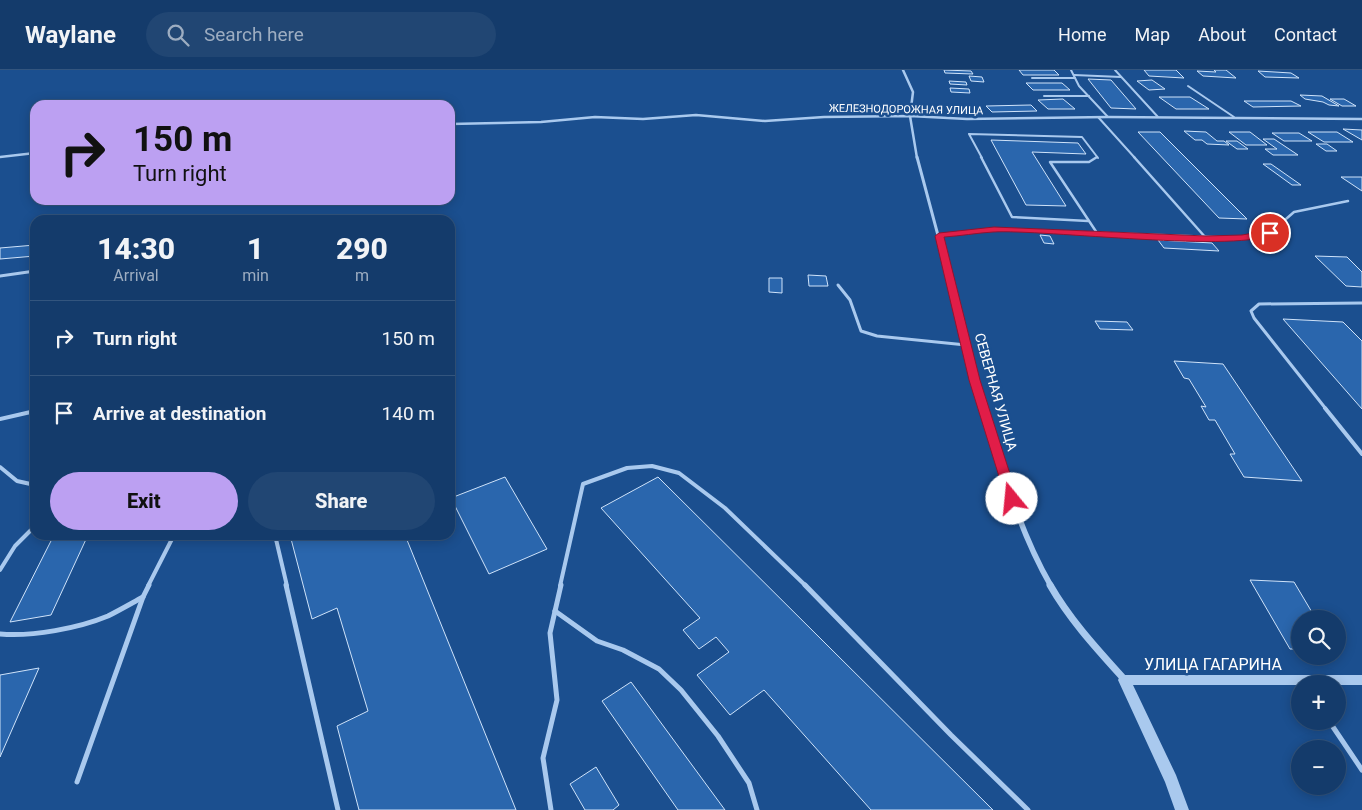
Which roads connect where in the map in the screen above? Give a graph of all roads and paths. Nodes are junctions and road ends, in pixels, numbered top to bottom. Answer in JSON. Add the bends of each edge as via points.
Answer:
{"nodes":[{"id":1,"x":903,"y":70,"type":"edge"},
{"id":2,"x":1071,"y":70,"type":"edge"},
{"id":3,"x":1115,"y":70,"type":"edge"},
{"id":4,"x":1074,"y":75,"type":"junction"},
{"id":5,"x":1121,"y":77,"type":"junction"},
{"id":6,"x":1032,"y":78,"type":"dead end"},
{"id":7,"x":1075,"y":78,"type":"junction"},
{"id":8,"x":1188,"y":86,"type":"dead end"},
{"id":9,"x":1044,"y":96,"type":"dead end"},
{"id":10,"x":1089,"y":96,"type":"junction"},
{"id":11,"x":910,"y":116,"type":"junction"},
{"id":12,"x":1098,"y":117,"type":"junction"},
{"id":13,"x":1108,"y":117,"type":"junction"},
{"id":14,"x":1158,"y":117,"type":"junction"},
{"id":15,"x":1234,"y":117,"type":"junction"},
{"id":16,"x":1362,"y":119,"type":"edge"},
{"id":17,"x":455,"y":124,"type":"edge"},
{"id":18,"x":30,"y":154,"type":"edge"},
{"id":19,"x":0,"y":157,"type":"edge"},
{"id":20,"x":1348,"y":201,"type":"dead end"},
{"id":21,"x":1088,"y":221,"type":"junction"},
{"id":22,"x":1097,"y":233,"type":"junction"},
{"id":23,"x":939,"y":236,"type":"junction"},
{"id":24,"x":1206,"y":238,"type":"junction"},
{"id":25,"x":30,"y":272,"type":"edge"},
{"id":26,"x":0,"y":276,"type":"edge"},
{"id":27,"x":838,"y":285,"type":"dead end"},
{"id":28,"x":1362,"y":303,"type":"edge"},
{"id":29,"x":966,"y":345,"type":"junction"},
{"id":30,"x":30,"y":412,"type":"edge"},
{"id":31,"x":0,"y":419,"type":"edge"},
{"id":32,"x":1362,"y":454,"type":"edge"},
{"id":33,"x":0,"y":468,"type":"edge"},
{"id":34,"x":30,"y":483,"type":"edge"},
{"id":35,"x":30,"y":531,"type":"edge"},
{"id":36,"x":172,"y":540,"type":"edge"},
{"id":37,"x":276,"y":540,"type":"edge"},
{"id":38,"x":0,"y":570,"type":"edge"},
{"id":39,"x":143,"y":597,"type":"junction"},
{"id":40,"x":556,"y":611,"type":"junction"},
{"id":41,"x":0,"y":634,"type":"edge"},
{"id":42,"x":1124,"y":680,"type":"junction"},
{"id":43,"x":1362,"y":680,"type":"edge"},
{"id":44,"x":1346,"y":681,"type":"edge"},
{"id":45,"x":1291,"y":682,"type":"edge"},
{"id":46,"x":1335,"y":730,"type":"edge"},
{"id":47,"x":1362,"y":770,"type":"edge"},
{"id":48,"x":77,"y":782,"type":"dead end"},
{"id":49,"x":338,"y":810,"type":"edge"},
{"id":50,"x":550,"y":810,"type":"edge"},
{"id":51,"x":757,"y":810,"type":"edge"},
{"id":52,"x":1028,"y":810,"type":"edge"},
{"id":53,"x":1182,"y":810,"type":"edge"}],
"edges":[{"from":1,"to":11,"type":"street","via":[[913,92]]},
{"from":2,"to":4,"type":"lane"},
{"from":3,"to":5,"type":"lane"},
{"from":4,"to":5,"type":"lane"},
{"from":4,"to":7,"type":"lane"},
{"from":5,"to":14,"type":"lane"},
{"from":6,"to":7,"type":"lane"},
{"from":7,"to":10,"type":"lane"},
{"from":8,"to":15,"type":"lane"},
{"from":9,"to":10,"type":"lane"},
{"from":10,"to":13,"type":"lane"},
{"from":11,"to":12,"type":"street","name":"ЖЕЛЕЗНОДОРОЖНАЯ УЛИЦА"},
{"from":11,"to":17,"type":"street","name":"ЖЕЛЕЗНОДОРОЖНАЯ УЛИЦА","via":[[765,121],[696,115]]},
{"from":11,"to":23,"type":"street","name":"СЕВЕРНАЯ УЛИЦА","via":[[915,150]]},
{"from":12,"to":13,"type":"street","name":"ЖЕЛЕЗНОДОРОЖНАЯ УЛИЦА"},
{"from":12,"to":24,"type":"lane"},
{"from":13,"to":14,"type":"street","name":"ЖЕЛЕЗНОДОРОЖНАЯ УЛИЦА"},
{"from":14,"to":15,"type":"street","name":"ЖЕЛЕЗНОДОРОЖНАЯ УЛИЦА"},
{"from":15,"to":16,"type":"street","name":"ЖЕЛЕЗНОДОРОЖНАЯ УЛИЦА"},
{"from":18,"to":19,"type":"street"},
{"from":20,"to":24,"type":"lane","via":[[1294,212],[1270,233]]},
{"from":21,"to":21,"type":"lane","via":[[1050,162],[1089,162],[1098,158],[1082,137],[969,134],[1012,217]]},
{"from":21,"to":22,"type":"lane"},
{"from":22,"to":23,"type":"lane","via":[[994,229]]},
{"from":22,"to":24,"type":"lane"},
{"from":23,"to":29,"type":"street","name":"СЕВЕРНАЯ УЛИЦА"},
{"from":25,"to":26,"type":"lane"},
{"from":27,"to":29,"type":"lane","via":[[850,300],[862,331],[877,336]]},
{"from":28,"to":32,"type":"lane","via":[[1273,303],[1259,304],[1252,310],[1254,318]]},
{"from":29,"to":42,"type":"street","name":"СЕВЕРНАЯ УЛИЦА","via":[[1012,499],[1041,570],[1080,630]]},
{"from":30,"to":31,"type":"lane"},
{"from":33,"to":34,"type":"lane","via":[[17,481]]},
{"from":35,"to":38,"type":"lane","via":[[15,546]]},
{"from":36,"to":39,"type":"lane"},
{"from":37,"to":49,"type":"lane"},
{"from":39,"to":41,"type":"lane","via":[[103,618],[37,632]]},
{"from":39,"to":48,"type":"lane"},
{"from":40,"to":50,"type":"lane","via":[[550,633],[557,700],[543,758]]},
{"from":40,"to":51,"type":"lane","via":[[597,641],[623,650],[658,669],[681,690],[718,736],[749,783]]},
{"from":40,"to":52,"type":"lane","via":[[583,484],[627,468],[652,466],[678,473],[725,508],[837,616]]},
{"from":42,"to":45,"type":"street","name":"УЛИЦА ГАГАРИНА"},
{"from":42,"to":53,"type":"street","name":"СЕВЕРНАЯ УЛИЦА"},
{"from":43,"to":44,"type":"street","name":"УЛИЦА ГАГАРИНА"},
{"from":46,"to":47,"type":"lane"}]}
